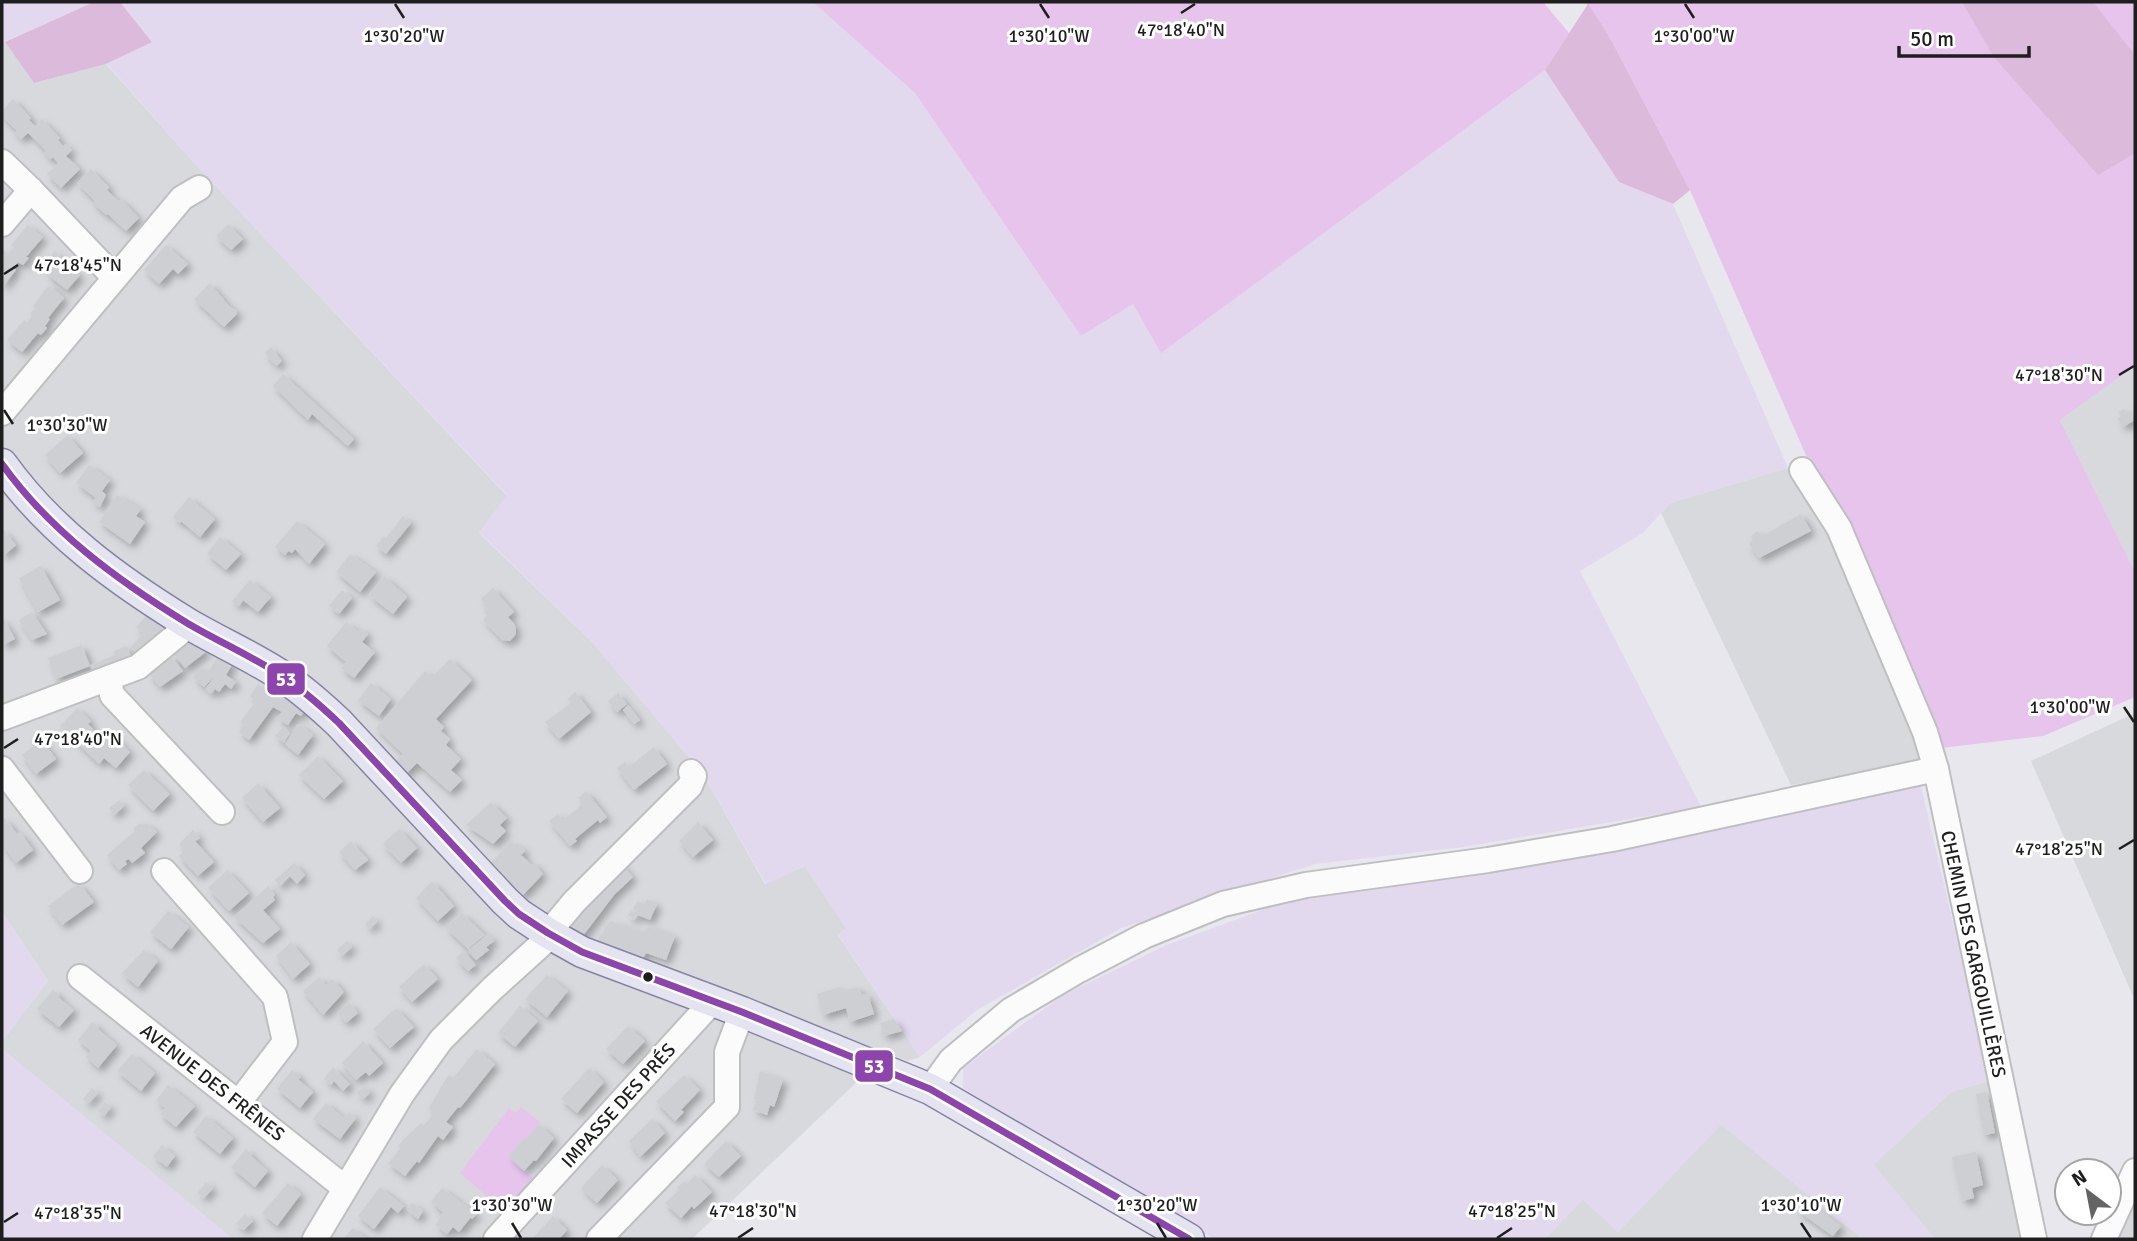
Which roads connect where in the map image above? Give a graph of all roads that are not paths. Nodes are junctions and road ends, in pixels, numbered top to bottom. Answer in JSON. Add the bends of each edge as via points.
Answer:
{"nodes":[{"id":1,"x":2,"y":162,"type":"edge"},
{"id":2,"x":199,"y":188,"type":"dead end"},
{"id":3,"x":31,"y":190,"type":"junction"},
{"id":4,"x":2,"y":224,"type":"edge"},
{"id":5,"x":110,"y":274,"type":"dead end"},
{"id":6,"x":2,"y":413,"type":"edge"},
{"id":7,"x":2,"y":464,"type":"edge"},
{"id":8,"x":1802,"y":470,"type":"dead end"},
{"id":9,"x":188,"y":623,"type":"junction"},
{"id":10,"x":109,"y":680,"type":"junction"},
{"id":11,"x":2,"y":718,"type":"edge"},
{"id":12,"x":2,"y":769,"type":"edge"},
{"id":13,"x":1936,"y":769,"type":"junction"},
{"id":14,"x":691,"y":772,"type":"dead end"},
{"id":15,"x":222,"y":812,"type":"dead end"},
{"id":16,"x":80,"y":871,"type":"dead end"},
{"id":17,"x":164,"y":871,"type":"dead end"},
{"id":18,"x":548,"y":933,"type":"junction"},
{"id":19,"x":80,"y":977,"type":"dead end"},
{"id":20,"x":712,"y":1002,"type":"junction"},
{"id":21,"x":743,"y":1012,"type":"junction"},
{"id":22,"x":930,"y":1089,"type":"junction"},
{"id":23,"x":239,"y":1102,"type":"junction"},
{"id":24,"x":2135,"y":1171,"type":"edge"},
{"id":25,"x":345,"y":1188,"type":"junction"},
{"id":26,"x":315,"y":1239,"type":"edge"},
{"id":27,"x":496,"y":1239,"type":"edge"},
{"id":28,"x":598,"y":1239,"type":"edge"},
{"id":29,"x":1189,"y":1239,"type":"edge"},
{"id":30,"x":2034,"y":1239,"type":"edge"},
{"id":31,"x":2105,"y":1239,"type":"edge"}],
"edges":[{"from":1,"to":3,"type":"street"},
{"from":2,"to":6,"type":"street","via":[[182,198]]},
{"from":3,"to":4,"type":"street"},
{"from":3,"to":5,"type":"street"},
{"from":7,"to":9,"type":"main road","via":[[43,513],[95,561]]},
{"from":8,"to":13,"type":"street","name":"CHEMIN DES GARGOUILLÈRES","via":[[1839,528],[1918,714]]},
{"from":9,"to":10,"type":"street","via":[[138,667]]},
{"from":9,"to":18,"type":"main road","via":[[285,678],[319,704],[505,901]]},
{"from":10,"to":11,"type":"street"},
{"from":10,"to":15,"type":"street","via":[[113,695]]},
{"from":12,"to":16,"type":"street"},
{"from":13,"to":22,"type":"street","via":[[1612,839],[1306,885],[1223,905],[1144,936],[1033,996],[957,1055]]},
{"from":13,"to":30,"type":"street","name":"CHEMIN DES GARGOUILLÈRES"},
{"from":14,"to":18,"type":"street","via":[[690,786]]},
{"from":17,"to":23,"type":"street","via":[[275,997],[285,1042]]},
{"from":18,"to":20,"type":"main road","via":[[582,952]]},
{"from":18,"to":25,"type":"street","via":[[545,941],[441,1040]]},
{"from":19,"to":23,"type":"street","name":"AVENUE DES FRÊNES"},
{"from":20,"to":21,"type":"main road"},
{"from":20,"to":27,"type":"street","name":"IMPASSE DES PRÉS"},
{"from":21,"to":22,"type":"main road"},
{"from":21,"to":28,"type":"street","via":[[727,1052],[727,1107]]},
{"from":22,"to":29,"type":"main road"},
{"from":23,"to":25,"type":"street","name":"AVENUE DES FRÊNES"},
{"from":24,"to":31,"type":"street"},
{"from":25,"to":26,"type":"street"}]}
